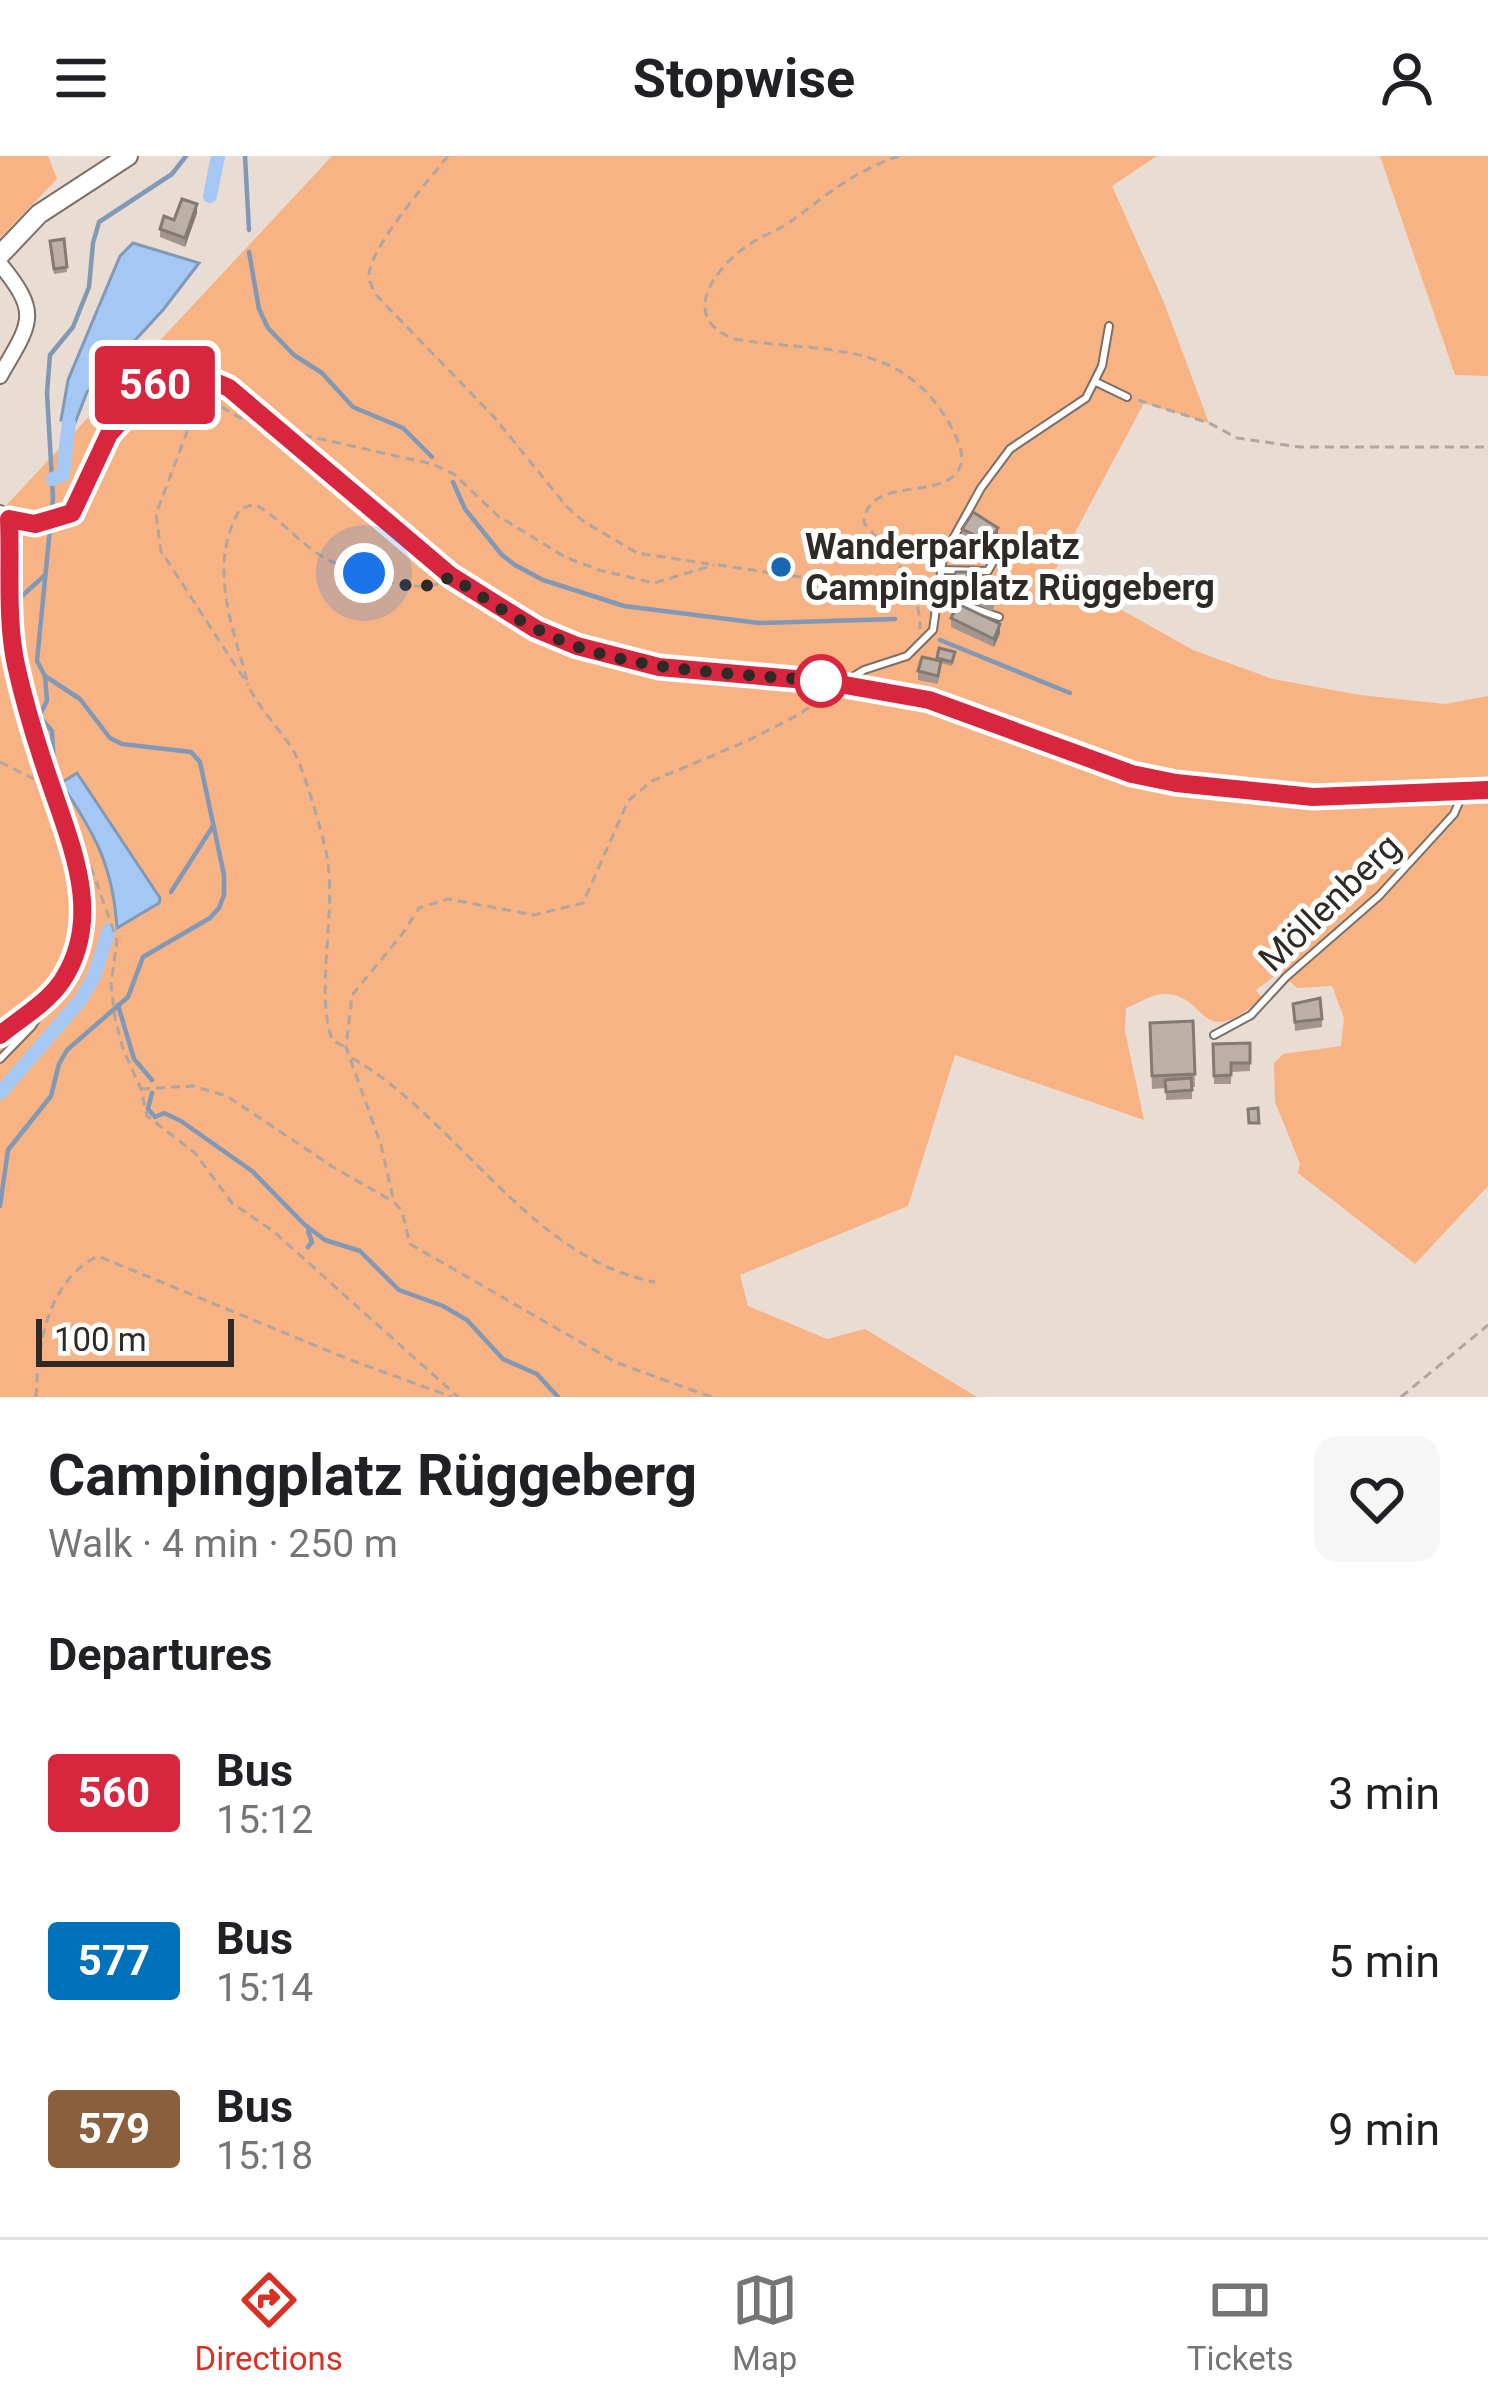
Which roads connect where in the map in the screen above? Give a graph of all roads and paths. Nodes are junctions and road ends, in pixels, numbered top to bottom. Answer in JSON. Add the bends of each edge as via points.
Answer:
{"nodes":[{"id":1,"x":128,"y":156,"type":"edge"},
{"id":2,"x":448,"y":156,"type":"edge"},
{"id":3,"x":899,"y":156,"type":"edge"},
{"id":4,"x":104,"y":164,"type":"edge"},
{"id":5,"x":0,"y":255,"type":"edge"},
{"id":6,"x":0,"y":264,"type":"edge"},
{"id":7,"x":1109,"y":326,"type":"dead end"},
{"id":8,"x":0,"y":376,"type":"edge"},
{"id":9,"x":1096,"y":382,"type":"junction"},
{"id":10,"x":1127,"y":397,"type":"joint"},
{"id":11,"x":245,"y":422,"type":"dead end"},
{"id":12,"x":282,"y":432,"type":"junction"},
{"id":13,"x":1488,"y":447,"type":"edge"},
{"id":14,"x":4,"y":516,"type":"edge"},
{"id":15,"x":1004,"y":542,"type":"dead end"},
{"id":16,"x":714,"y":565,"type":"junction"},
{"id":17,"x":941,"y":570,"type":"junction"},
{"id":18,"x":451,"y":576,"type":"junction"},
{"id":19,"x":912,"y":593,"type":"junction"},
{"id":20,"x":939,"y":596,"type":"junction"},
{"id":21,"x":999,"y":617,"type":"edge"},
{"id":22,"x":923,"y":642,"type":"junction"},
{"id":23,"x":842,"y":684,"type":"junction"},
{"id":24,"x":248,"y":685,"type":"junction"},
{"id":25,"x":0,"y":762,"type":"edge"},
{"id":26,"x":52,"y":788,"type":"junction"},
{"id":27,"x":1464,"y":790,"type":"junction"},
{"id":28,"x":1488,"y":790,"type":"edge"},
{"id":29,"x":74,"y":843,"type":"junction"},
{"id":30,"x":51,"y":994,"type":"junction"},
{"id":31,"x":1214,"y":1034,"type":"dead end"},
{"id":32,"x":0,"y":1035,"type":"edge"},
{"id":33,"x":346,"y":1046,"type":"junction"},
{"id":34,"x":350,"y":1057,"type":"junction"},
{"id":35,"x":0,"y":1059,"type":"edge"},
{"id":36,"x":141,"y":1089,"type":"junction"},
{"id":37,"x":394,"y":1202,"type":"junction"},
{"id":38,"x":655,"y":1282,"type":"dead end"},
{"id":39,"x":1488,"y":1324,"type":"edge"},
{"id":40,"x":36,"y":1397,"type":"edge"},
{"id":41,"x":455,"y":1397,"type":"edge"},
{"id":42,"x":711,"y":1397,"type":"edge"},
{"id":43,"x":1401,"y":1397,"type":"edge"}],
"edges":[{"from":1,"to":4,"type":"main road"},
{"from":2,"to":16,"type":"path","via":[[371,263],[375,294],[583,521],[638,553]]},
{"from":3,"to":19,"type":"path","via":[[839,183],[752,242],[704,298],[709,324],[735,339],[889,362],[947,421],[960,468],[950,479],[873,501],[865,512],[864,523],[900,563]]},
{"from":4,"to":5,"type":"main road"},
{"from":6,"to":8,"type":"street","via":[[22,291],[29,316]]},
{"from":7,"to":9,"type":"lane"},
{"from":9,"to":10,"type":"lane"},
{"from":9,"to":17,"type":"lane","via":[[1001,460]]},
{"from":10,"to":13,"type":"path","via":[[1238,438],[1300,447]]},
{"from":11,"to":24,"type":"path","via":[[215,403],[196,408],[155,532]]},
{"from":12,"to":14,"type":"street","via":[[214,379],[174,374],[109,434],[78,506],[35,524]]},
{"from":12,"to":16,"type":"path","via":[[432,464],[498,516],[599,570],[654,584]]},
{"from":12,"to":18,"type":"street"},
{"from":14,"to":26,"type":"street","via":[[16,662]]},
{"from":15,"to":17,"type":"lane","via":[[988,571]]},
{"from":16,"to":19,"type":"path"},
{"from":17,"to":20,"type":"lane"},
{"from":18,"to":23,"type":"street","via":[[536,629],[611,657]]},
{"from":18,"to":24,"type":"path","via":[[436,586],[404,586],[334,564],[254,504],[240,509],[222,568]]},
{"from":19,"to":22,"type":"path"},
{"from":20,"to":21,"type":"lane"},
{"from":20,"to":22,"type":"lane"},
{"from":22,"to":23,"type":"lane"},
{"from":23,"to":27,"type":"street","via":[[929,700],[1176,783],[1297,796]]},
{"from":23,"to":33,"type":"path","via":[[800,713],[652,781],[628,801],[583,904],[534,915],[448,899],[419,908],[352,995]]},
{"from":24,"to":33,"type":"path","via":[[296,753],[322,838],[331,903],[324,1022],[333,1041]]},
{"from":25,"to":26,"type":"path"},
{"from":26,"to":29,"type":"street"},
{"from":27,"to":28,"type":"street"},
{"from":27,"to":31,"type":"lane","name":"Möllenberg","via":[[1454,814],[1379,896],[1251,1015]]},
{"from":29,"to":30,"type":"street","via":[[80,935]]},
{"from":29,"to":36,"type":"path","via":[[86,853],[117,940],[111,996]]},
{"from":30,"to":32,"type":"street"},
{"from":30,"to":35,"type":"lane"},
{"from":33,"to":34,"type":"path"},
{"from":34,"to":37,"type":"path"},
{"from":34,"to":38,"type":"path","via":[[584,1255],[622,1276]]},
{"from":36,"to":37,"type":"path","via":[[193,1086],[227,1096]]},
{"from":36,"to":41,"type":"path","via":[[147,1116],[195,1153],[232,1203]]},
{"from":37,"to":42,"type":"path","via":[[410,1244],[456,1273],[615,1362]]},
{"from":39,"to":43,"type":"path"},
{"from":40,"to":41,"type":"path","via":[[58,1290],[98,1256]]}]}
